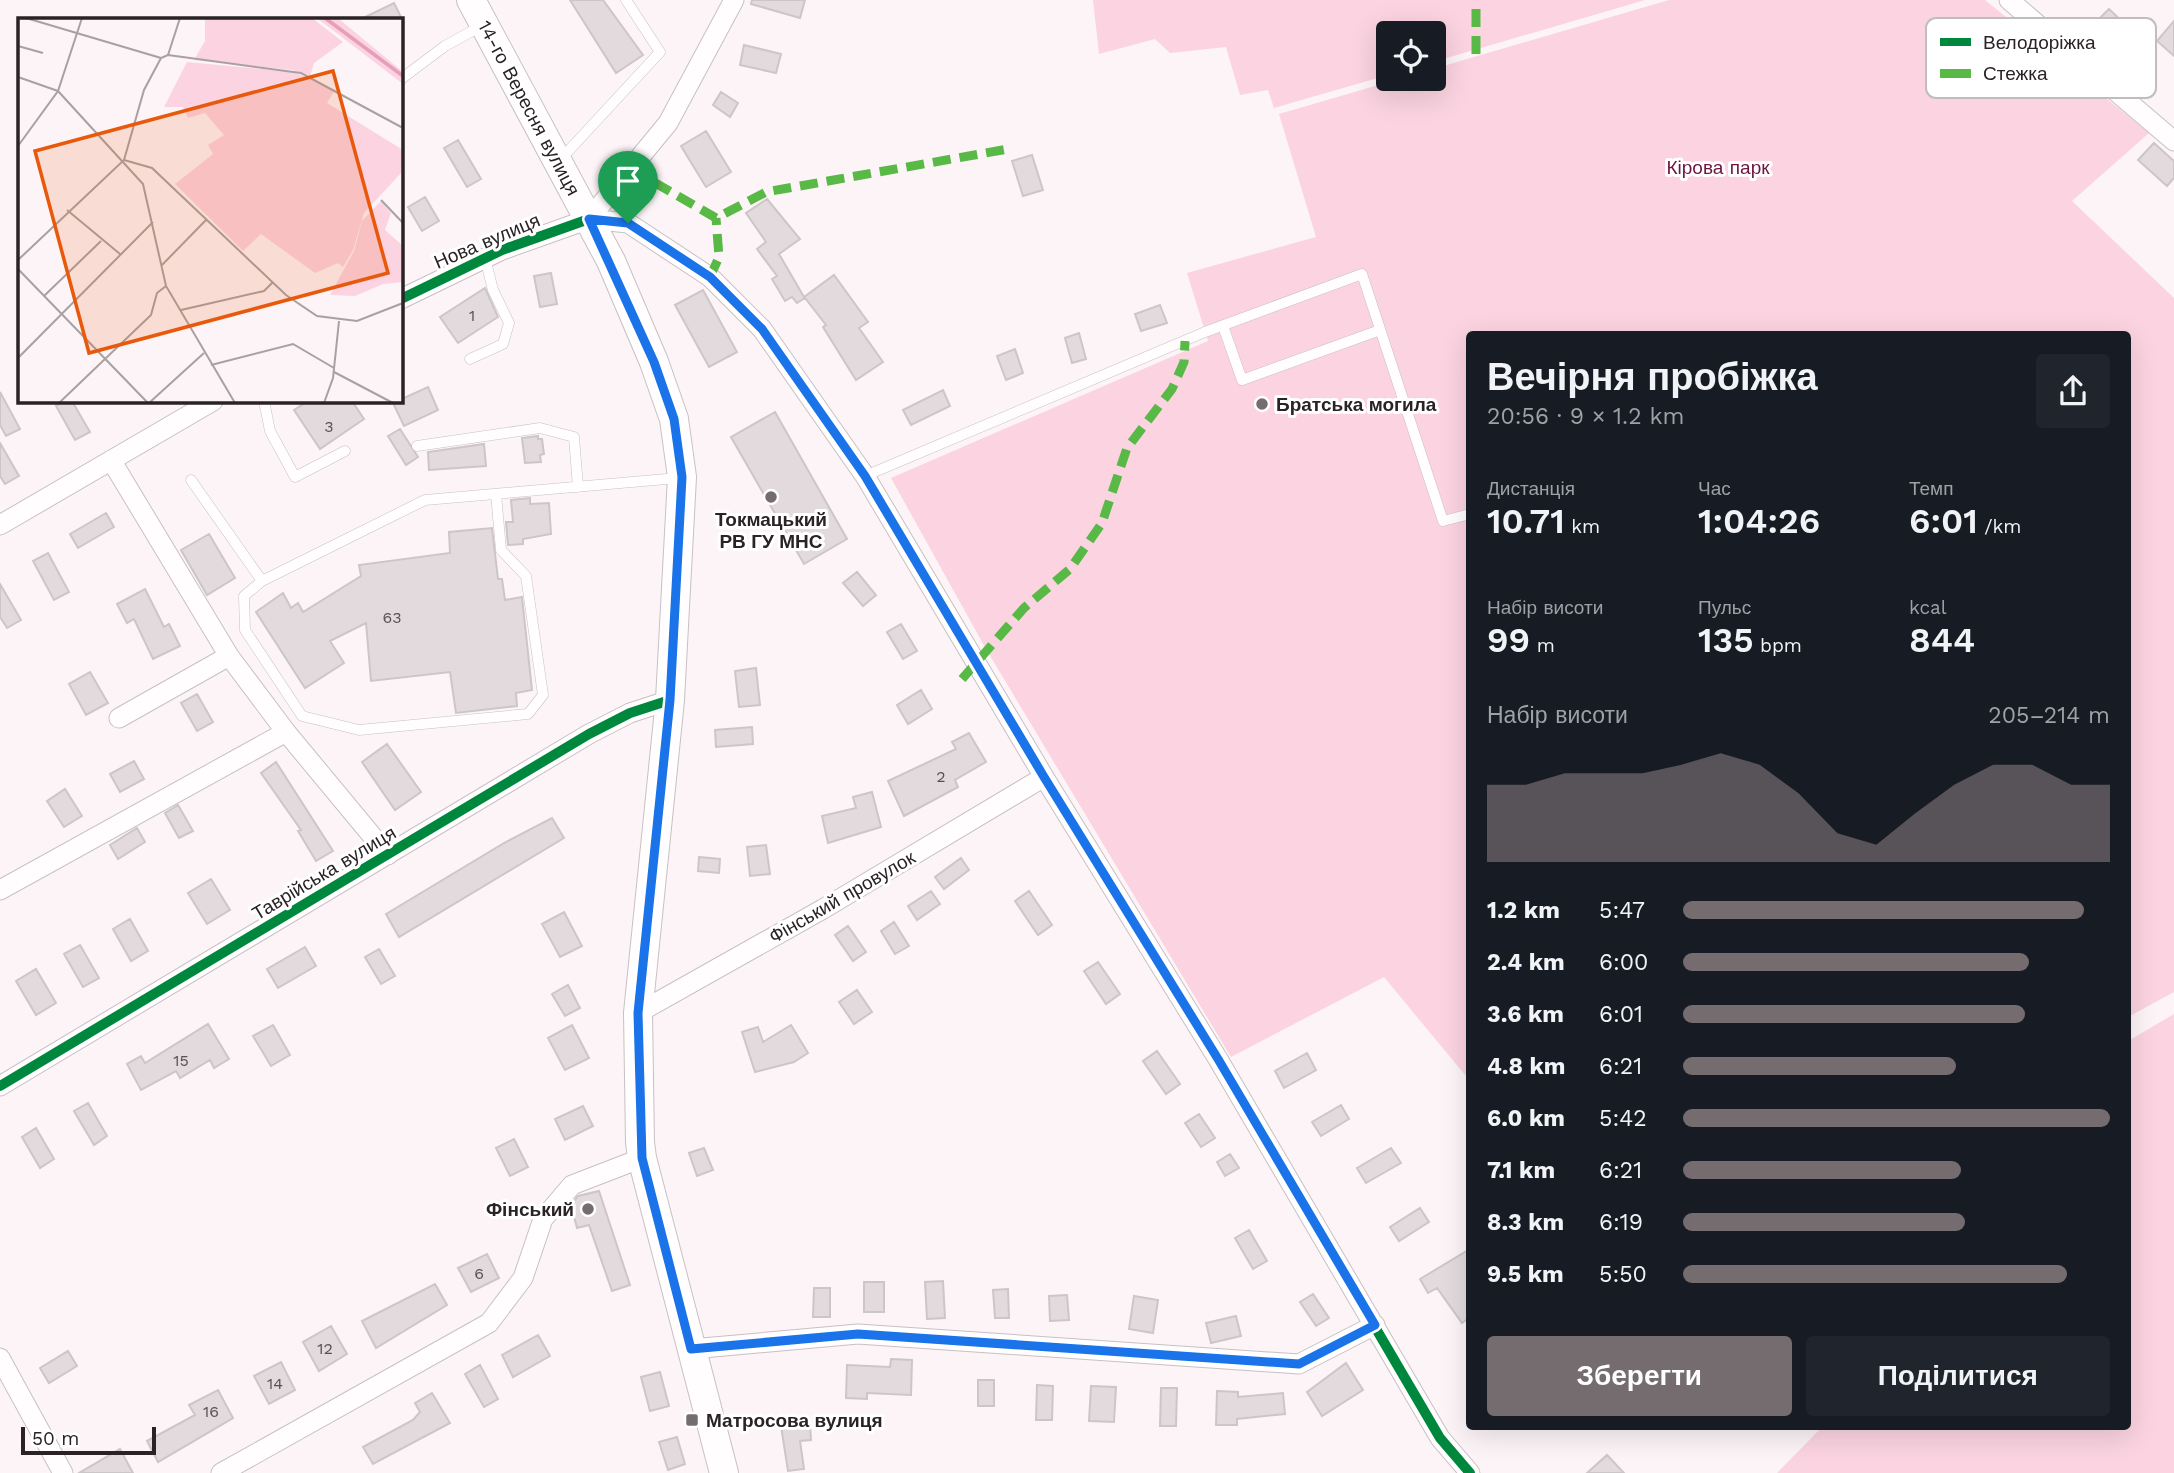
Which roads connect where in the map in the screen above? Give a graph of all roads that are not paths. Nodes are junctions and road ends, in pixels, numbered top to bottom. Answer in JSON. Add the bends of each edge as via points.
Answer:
{"nodes":[{"id":1,"x":626,"y":0,"type":"edge"},
{"id":2,"x":734,"y":0,"type":"edge"},
{"id":3,"x":2009,"y":0,"type":"edge"},
{"id":4,"x":474,"y":6,"type":"edge"},
{"id":5,"x":2030,"y":18,"type":"edge"},
{"id":6,"x":402,"y":78,"type":"edge"},
{"id":7,"x":2124,"y":98,"type":"edge"},
{"id":8,"x":2174,"y":141,"type":"edge"},
{"id":9,"x":560,"y":161,"type":"junction"},
{"id":10,"x":589,"y":219,"type":"junction"},
{"id":11,"x":485,"y":258,"type":"junction"},
{"id":12,"x":402,"y":299,"type":"edge"},
{"id":13,"x":1223,"y":326,"type":"junction"},
{"id":14,"x":1380,"y":330,"type":"junction"},
{"id":15,"x":470,"y":359,"type":"dead end"},
{"id":16,"x":210,"y":402,"type":"edge"},
{"id":17,"x":264,"y":402,"type":"edge"},
{"id":18,"x":417,"y":446,"type":"dead end"},
{"id":19,"x":345,"y":450,"type":"dead end"},
{"id":20,"x":111,"y":460,"type":"junction"},
{"id":21,"x":865,"y":476,"type":"junction"},
{"id":22,"x":682,"y":477,"type":"junction"},
{"id":23,"x":191,"y":480,"type":"dead end"},
{"id":24,"x":578,"y":486,"type":"junction"},
{"id":25,"x":496,"y":494,"type":"junction"},
{"id":26,"x":1466,"y":515,"type":"edge"},
{"id":27,"x":0,"y":525,"type":"edge"},
{"id":28,"x":262,"y":581,"type":"junction"},
{"id":29,"x":229,"y":656,"type":"junction"},
{"id":30,"x":670,"y":700,"type":"junction"},
{"id":31,"x":119,"y":718,"type":"dead end"},
{"id":32,"x":286,"y":733,"type":"junction"},
{"id":33,"x":1044,"y":777,"type":"junction"},
{"id":34,"x":388,"y":855,"type":"junction"},
{"id":35,"x":0,"y":890,"type":"edge"},
{"id":36,"x":638,"y":1013,"type":"junction"},
{"id":37,"x":0,"y":1086,"type":"edge"},
{"id":38,"x":642,"y":1158,"type":"junction"},
{"id":39,"x":1375,"y":1325,"type":"junction"},
{"id":40,"x":691,"y":1349,"type":"junction"},
{"id":41,"x":0,"y":1358,"type":"edge"},
{"id":42,"x":63,"y":1473,"type":"edge"},
{"id":43,"x":221,"y":1473,"type":"edge"},
{"id":44,"x":724,"y":1473,"type":"edge"},
{"id":45,"x":1470,"y":1473,"type":"edge"}],
"edges":[{"from":1,"to":9,"type":"lane","via":[[660,52]]},
{"from":2,"to":10,"type":"street","via":[[668,123]]},
{"from":3,"to":5,"type":"street"},
{"from":4,"to":6,"type":"lane","via":[[445,46]]},
{"from":4,"to":9,"type":"main road","name":"14-го Вересня вулиця"},
{"from":7,"to":8,"type":"street"},
{"from":9,"to":10,"type":"main road","name":"14-го Вересня вулиця"},
{"from":10,"to":11,"type":"street","name":"Нова вулиця"},
{"from":10,"to":21,"type":"street","name":"14-го Вересня вулиця","via":[[628,223],[710,277],[762,329]]},
{"from":10,"to":22,"type":"main road","via":[[654,362],[674,419]]},
{"from":11,"to":12,"type":"street","name":"Нова вулиця"},
{"from":11,"to":15,"type":"lane","via":[[493,290],[509,323],[503,344]]},
{"from":13,"to":14,"type":"lane","via":[[1242,380]]},
{"from":13,"to":14,"type":"lane","via":[[1362,274]]},
{"from":13,"to":21,"type":"lane"},
{"from":14,"to":26,"type":"lane","via":[[1443,521]]},
{"from":16,"to":20,"type":"street"},
{"from":17,"to":19,"type":"lane","via":[[270,431],[295,477]]},
{"from":18,"to":24,"type":"lane","via":[[540,428],[574,437]]},
{"from":20,"to":27,"type":"street"},
{"from":20,"to":29,"type":"street"},
{"from":21,"to":33,"type":"street","name":"14-го Вересня вулиця"},
{"from":22,"to":24,"type":"lane"},
{"from":22,"to":30,"type":"main road"},
{"from":23,"to":28,"type":"lane"},
{"from":24,"to":25,"type":"lane"},
{"from":25,"to":28,"type":"lane","via":[[425,500]]},
{"from":25,"to":28,"type":"lane","via":[[501,550],[526,576],[543,695],[528,715],[359,730],[302,716],[245,629],[244,596]]},
{"from":29,"to":31,"type":"street"},
{"from":29,"to":32,"type":"street"},
{"from":30,"to":34,"type":"street","name":"Таврійська вулиця","via":[[589,734]]},
{"from":30,"to":36,"type":"main road"},
{"from":32,"to":34,"type":"street"},
{"from":32,"to":35,"type":"street"},
{"from":33,"to":36,"type":"street","name":"Фінський провулок","via":[[824,909]]},
{"from":33,"to":39,"type":"street","name":"14-го Вересня вулиця"},
{"from":34,"to":37,"type":"street","name":"Таврійська вулиця"},
{"from":36,"to":38,"type":"main road"},
{"from":38,"to":40,"type":"main road"},
{"from":38,"to":43,"type":"street","via":[[572,1185],[543,1219],[523,1278],[489,1323]]},
{"from":39,"to":40,"type":"street","via":[[1299,1364],[858,1334]]},
{"from":39,"to":45,"type":"street","name":"14-го Вересня вулиця","via":[[1440,1438]]},
{"from":40,"to":44,"type":"main road"},
{"from":41,"to":42,"type":"street"}]}
